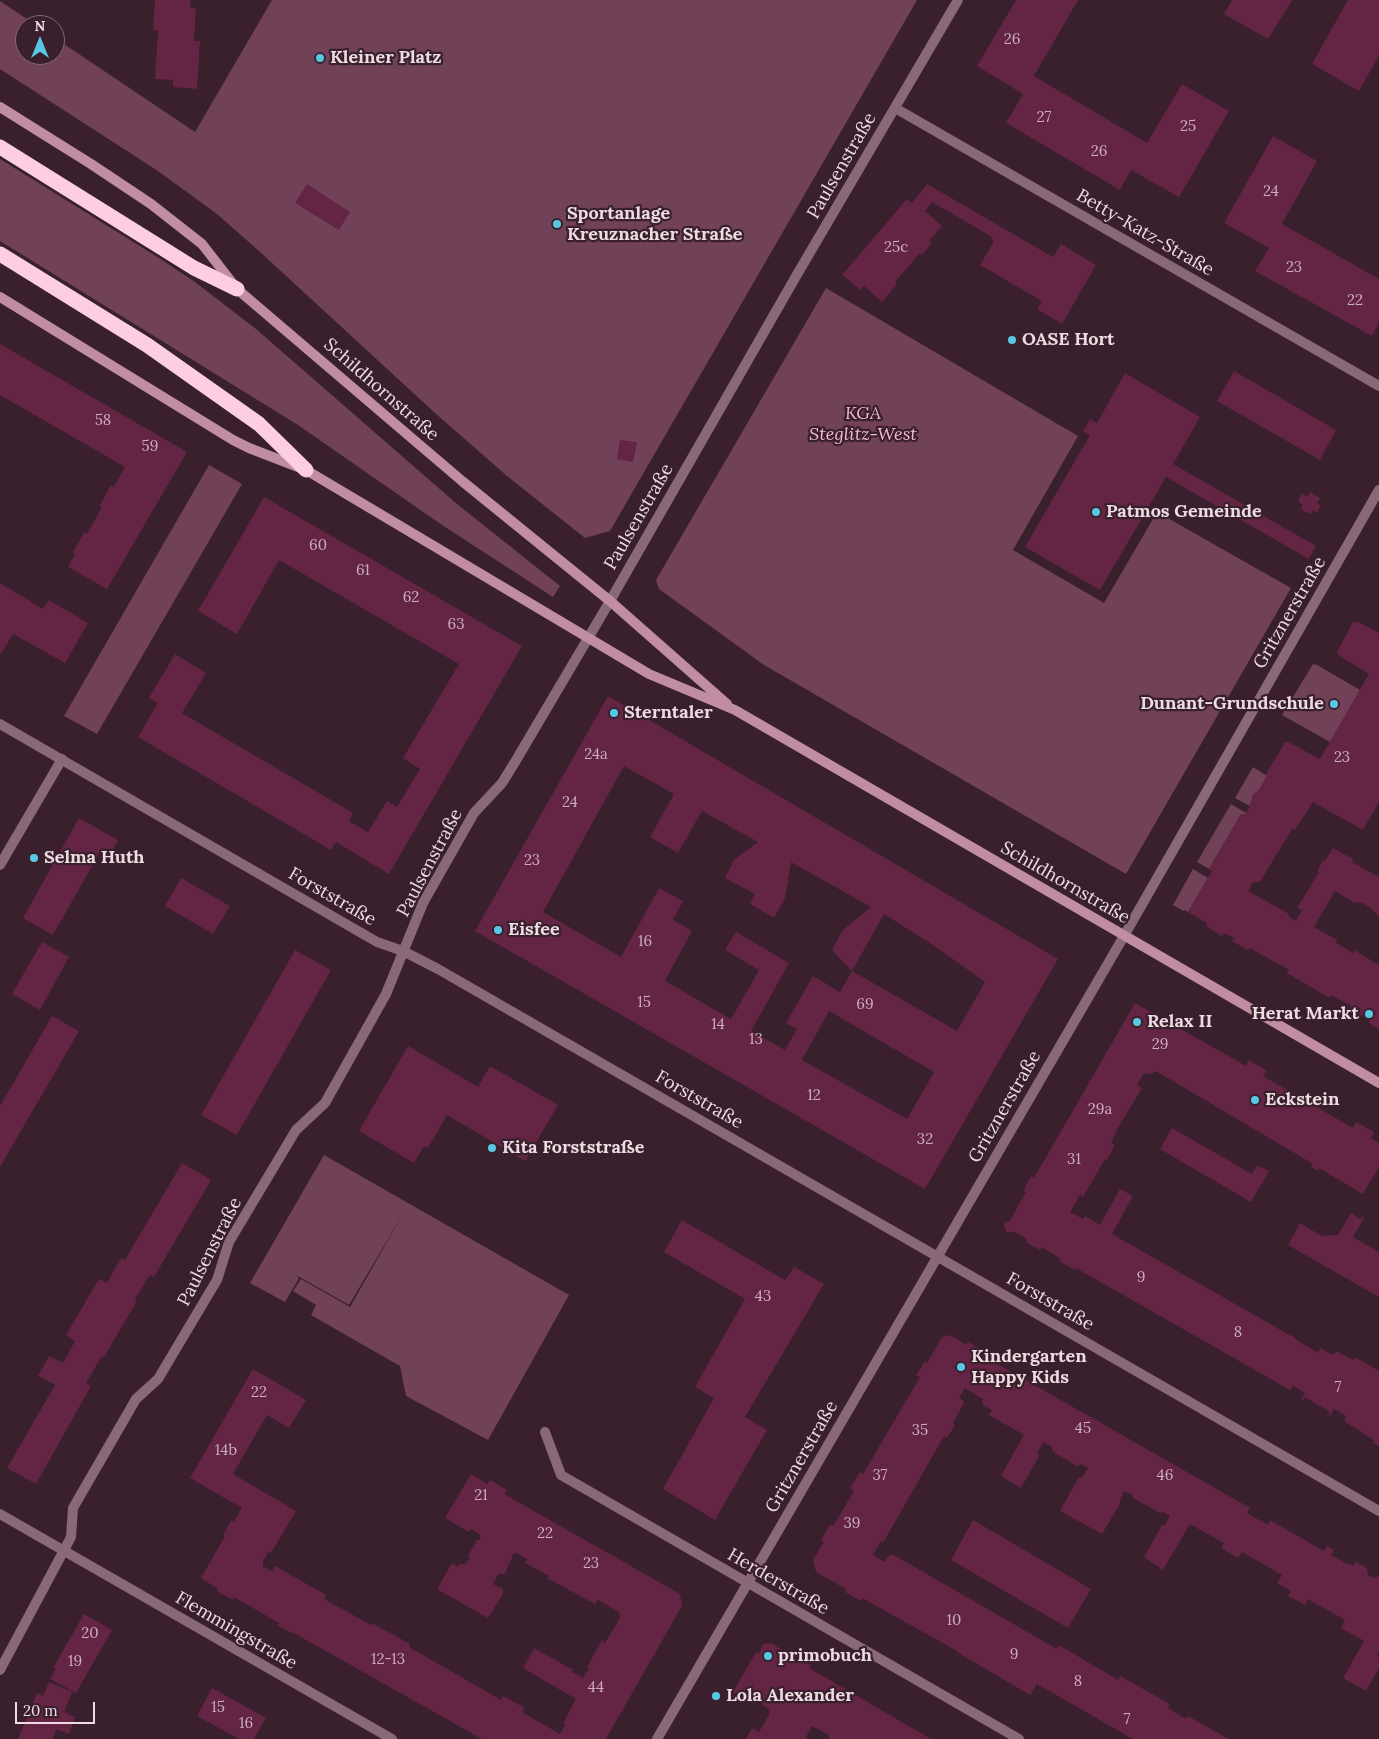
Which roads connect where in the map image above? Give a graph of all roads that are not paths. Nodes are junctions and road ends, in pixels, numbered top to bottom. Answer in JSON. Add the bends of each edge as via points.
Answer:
{"nodes":[{"id":1,"x":958,"y":0,"type":"edge"},
{"id":2,"x":0,"y":106,"type":"edge"},
{"id":3,"x":895,"y":108,"type":"junction"},
{"id":4,"x":0,"y":147,"type":"edge"},
{"id":5,"x":0,"y":254,"type":"edge"},
{"id":6,"x":237,"y":288,"type":"junction"},
{"id":7,"x":0,"y":297,"type":"edge"},
{"id":8,"x":1379,"y":386,"type":"edge"},
{"id":9,"x":306,"y":470,"type":"junction"},
{"id":10,"x":1379,"y":490,"type":"edge"},
{"id":11,"x":610,"y":601,"type":"junction"},
{"id":12,"x":588,"y":639,"type":"junction"},
{"id":13,"x":735,"y":710,"type":"junction"},
{"id":14,"x":0,"y":724,"type":"edge"},
{"id":15,"x":62,"y":759,"type":"junction"},
{"id":16,"x":0,"y":865,"type":"edge"},
{"id":17,"x":1124,"y":936,"type":"junction"},
{"id":18,"x":403,"y":951,"type":"junction"},
{"id":19,"x":1379,"y":1083,"type":"edge"},
{"id":20,"x":938,"y":1256,"type":"junction"},
{"id":21,"x":546,"y":1432,"type":"dead end"},
{"id":22,"x":1379,"y":1511,"type":"edge"},
{"id":23,"x":0,"y":1514,"type":"edge"},
{"id":24,"x":63,"y":1551,"type":"junction"},
{"id":25,"x":747,"y":1584,"type":"junction"},
{"id":26,"x":0,"y":1670,"type":"edge"},
{"id":27,"x":392,"y":1739,"type":"edge"},
{"id":28,"x":657,"y":1739,"type":"edge"},
{"id":29,"x":1019,"y":1739,"type":"edge"}],
"edges":[{"from":1,"to":3,"type":"street","name":"Paulsenstraße"},
{"from":2,"to":6,"type":"main road","name":"Schildhornstraße","via":[[151,204],[202,244]]},
{"from":3,"to":8,"type":"street","name":"Betty-Katz-Straße"},
{"from":3,"to":11,"type":"street","name":"Paulsenstraße"},
{"from":4,"to":6,"type":"highway","via":[[194,268]]},
{"from":5,"to":9,"type":"highway","via":[[147,345],[259,424]]},
{"from":6,"to":11,"type":"main road","name":"Schildhornstraße","via":[[462,481]]},
{"from":7,"to":9,"type":"main road","name":"Schildhornstraße","via":[[234,440]]},
{"from":9,"to":12,"type":"main road","name":"Schildhornstraße"},
{"from":10,"to":17,"type":"street","name":"Gritznerstraße"},
{"from":11,"to":12,"type":"street","name":"Paulsenstraße"},
{"from":11,"to":13,"type":"main road","name":"Schildhornstraße"},
{"from":12,"to":13,"type":"main road","name":"Schildhornstraße","via":[[649,674]]},
{"from":12,"to":18,"type":"street","name":"Paulsenstraße","via":[[502,783],[474,813],[423,903]]},
{"from":13,"to":17,"type":"main road","name":"Schildhornstraße"},
{"from":14,"to":15,"type":"street","name":"Forststraße"},
{"from":15,"to":16,"type":"street"},
{"from":15,"to":18,"type":"street","name":"Forststraße","via":[[377,942]]},
{"from":17,"to":19,"type":"main road","name":"Schildhornstraße"},
{"from":17,"to":20,"type":"street","name":"Gritznerstraße"},
{"from":18,"to":20,"type":"street","name":"Forststraße"},
{"from":18,"to":24,"type":"street","name":"Paulsenstraße","via":[[386,994],[325,1103],[296,1130],[229,1242],[217,1280],[208,1296],[158,1379],[136,1399],[73,1508],[71,1537]]},
{"from":20,"to":22,"type":"street","name":"Forststraße"},
{"from":20,"to":25,"type":"street","name":"Gritznerstraße"},
{"from":21,"to":25,"type":"street","name":"Herderstraße","via":[[561,1475]]},
{"from":23,"to":24,"type":"street","name":"Flemmingstraße"},
{"from":24,"to":26,"type":"street","name":"Paulsenstraße"},
{"from":24,"to":27,"type":"street","name":"Flemmingstraße"},
{"from":25,"to":28,"type":"street","name":"Gritznerstraße"},
{"from":25,"to":29,"type":"street","name":"Herderstraße"}]}
